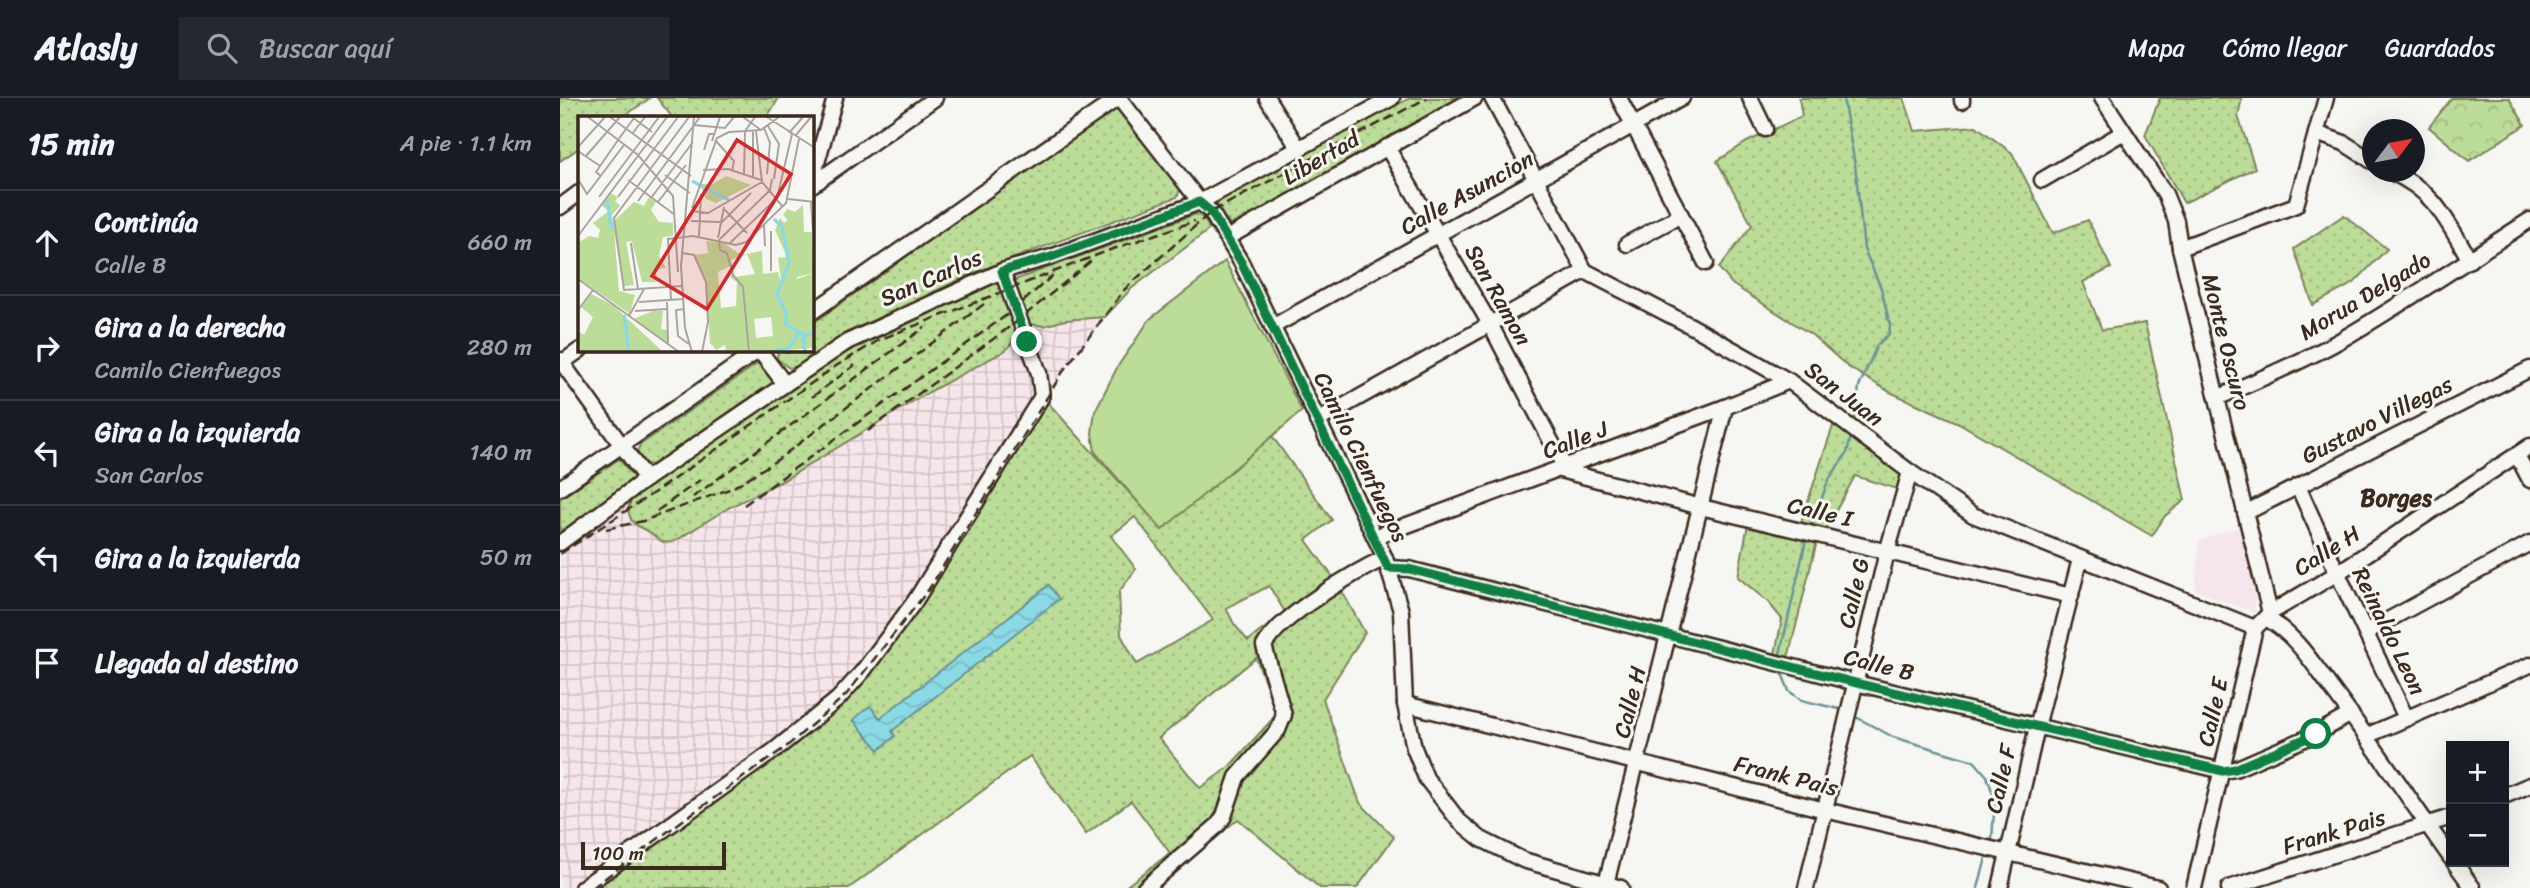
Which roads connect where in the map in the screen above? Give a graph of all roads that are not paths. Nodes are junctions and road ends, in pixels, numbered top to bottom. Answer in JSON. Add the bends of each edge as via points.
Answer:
{"nodes":[{"id":1,"x":835,"y":98,"type":"edge"},
{"id":2,"x":935,"y":98,"type":"edge"},
{"id":3,"x":1119,"y":98,"type":"edge"},
{"id":4,"x":1267,"y":98,"type":"edge"},
{"id":5,"x":1392,"y":98,"type":"edge"},
{"id":6,"x":1475,"y":98,"type":"edge"},
{"id":7,"x":1492,"y":98,"type":"edge"},
{"id":8,"x":1619,"y":98,"type":"edge"},
{"id":9,"x":1682,"y":98,"type":"edge"},
{"id":10,"x":1749,"y":98,"type":"edge"},
{"id":11,"x":2102,"y":98,"type":"edge"},
{"id":12,"x":2326,"y":98,"type":"edge"},
{"id":13,"x":1634,"y":126,"type":"junction"},
{"id":14,"x":1765,"y":129,"type":"dead end"},
{"id":15,"x":2124,"y":132,"type":"junction"},
{"id":16,"x":2316,"y":133,"type":"junction"},
{"id":17,"x":1387,"y":147,"type":"junction"},
{"id":18,"x":1299,"y":149,"type":"junction"},
{"id":19,"x":2362,"y":155,"type":"edge"},
{"id":20,"x":1537,"y":180,"type":"junction"},
{"id":21,"x":2042,"y":180,"type":"dead end"},
{"id":22,"x":2413,"y":182,"type":"edge"},
{"id":23,"x":815,"y":183,"type":"edge"},
{"id":24,"x":578,"y":194,"type":"edge"},
{"id":25,"x":1199,"y":202,"type":"junction"},
{"id":26,"x":560,"y":207,"type":"edge"},
{"id":27,"x":1681,"y":215,"type":"junction"},
{"id":28,"x":2530,"y":220,"type":"edge"},
{"id":29,"x":1438,"y":235,"type":"junction"},
{"id":30,"x":1227,"y":238,"type":"junction"},
{"id":31,"x":1627,"y":244,"type":"dead end"},
{"id":32,"x":2180,"y":248,"type":"junction"},
{"id":33,"x":2470,"y":260,"type":"junction"},
{"id":34,"x":1706,"y":262,"type":"dead end"},
{"id":35,"x":1002,"y":271,"type":"junction"},
{"id":36,"x":1585,"y":271,"type":"junction"},
{"id":37,"x":814,"y":311,"type":"edge"},
{"id":38,"x":1490,"y":324,"type":"junction"},
{"id":39,"x":1272,"y":327,"type":"junction"},
{"id":40,"x":578,"y":351,"type":"edge"},
{"id":41,"x":756,"y":352,"type":"edge"},
{"id":42,"x":761,"y":352,"type":"edge"},
{"id":43,"x":561,"y":362,"type":"edge"},
{"id":44,"x":2530,"y":369,"type":"edge"},
{"id":45,"x":1789,"y":380,"type":"junction"},
{"id":46,"x":785,"y":384,"type":"junction"},
{"id":47,"x":2217,"y":398,"type":"junction"},
{"id":48,"x":1725,"y":407,"type":"junction"},
{"id":49,"x":1317,"y":421,"type":"junction"},
{"id":50,"x":621,"y":446,"type":"junction"},
{"id":51,"x":2530,"y":446,"type":"edge"},
{"id":52,"x":2517,"y":455,"type":"junction"},
{"id":53,"x":1563,"y":469,"type":"junction"},
{"id":54,"x":1910,"y":472,"type":"junction"},
{"id":55,"x":646,"y":479,"type":"junction"},
{"id":56,"x":2530,"y":480,"type":"edge"},
{"id":57,"x":2298,"y":486,"type":"junction"},
{"id":58,"x":560,"y":488,"type":"edge"},
{"id":59,"x":1701,"y":507,"type":"junction"},
{"id":60,"x":2245,"y":513,"type":"junction"},
{"id":61,"x":1375,"y":537,"type":"junction"},
{"id":62,"x":560,"y":543,"type":"edge"},
{"id":63,"x":2530,"y":543,"type":"edge"},
{"id":64,"x":1887,"y":552,"type":"junction"},
{"id":65,"x":2080,"y":559,"type":"junction"},
{"id":66,"x":1386,"y":563,"type":"junction"},
{"id":67,"x":2336,"y":574,"type":"junction"},
{"id":68,"x":2071,"y":596,"type":"junction"},
{"id":69,"x":2264,"y":620,"type":"junction"},
{"id":70,"x":2367,"y":632,"type":"junction"},
{"id":71,"x":1669,"y":635,"type":"junction"},
{"id":72,"x":2530,"y":665,"type":"edge"},
{"id":73,"x":1856,"y":683,"type":"junction"},
{"id":74,"x":1405,"y":704,"type":"junction"},
{"id":75,"x":2351,"y":714,"type":"junction"},
{"id":76,"x":2406,"y":719,"type":"junction"},
{"id":77,"x":2037,"y":727,"type":"junction"},
{"id":78,"x":2366,"y":736,"type":"junction"},
{"id":79,"x":1638,"y":761,"type":"junction"},
{"id":80,"x":2223,"y":771,"type":"junction"},
{"id":81,"x":2530,"y":785,"type":"edge"},
{"id":82,"x":2509,"y":794,"type":"edge"},
{"id":83,"x":1825,"y":810,"type":"junction"},
{"id":84,"x":2446,"y":819,"type":"edge"},
{"id":85,"x":2428,"y":826,"type":"junction"},
{"id":86,"x":2446,"y":850,"type":"edge"},
{"id":87,"x":2007,"y":853,"type":"junction"},
{"id":88,"x":2458,"y":867,"type":"edge"},
{"id":89,"x":1614,"y":886,"type":"edge"},
{"id":90,"x":582,"y":888,"type":"edge"},
{"id":91,"x":1145,"y":888,"type":"edge"},
{"id":92,"x":1806,"y":888,"type":"edge"},
{"id":93,"x":2000,"y":888,"type":"edge"},
{"id":94,"x":2158,"y":888,"type":"edge"},
{"id":95,"x":2194,"y":888,"type":"edge"},
{"id":96,"x":2229,"y":888,"type":"edge"},
{"id":97,"x":2473,"y":888,"type":"edge"}],
"edges":[{"from":1,"to":23,"type":"street"},
{"from":2,"to":23,"type":"street"},
{"from":3,"to":25,"type":"street","name":"Camilo Cienfuegos"},
{"from":3,"to":37,"type":"street"},
{"from":4,"to":18,"type":"street"},
{"from":5,"to":18,"type":"street","name":"San Carlos"},
{"from":6,"to":17,"type":"street","name":"Libertad"},
{"from":7,"to":20,"type":"street"},
{"from":8,"to":13,"type":"street"},
{"from":9,"to":13,"type":"street","name":"Calle Asuncion"},
{"from":10,"to":14,"type":"street"},
{"from":11,"to":15,"type":"street","name":"Monte Oscuro"},
{"from":12,"to":16,"type":"street"},
{"from":13,"to":20,"type":"street","name":"Calle Asuncion"},
{"from":13,"to":27,"type":"street"},
{"from":15,"to":21,"type":"street"},
{"from":15,"to":32,"type":"street","name":"Monte Oscuro","via":[[2165,194]]},
{"from":16,"to":19,"type":"street"},
{"from":16,"to":32,"type":"street","via":[[2296,205]]},
{"from":17,"to":29,"type":"street","name":"San Ramon"},
{"from":17,"to":30,"type":"street","name":"Libertad"},
{"from":18,"to":25,"type":"street","name":"San Carlos"},
{"from":20,"to":29,"type":"street","name":"Calle Asuncion"},
{"from":20,"to":36,"type":"street"},
{"from":22,"to":33,"type":"street","via":[[2434,201]]},
{"from":24,"to":26,"type":"street"},
{"from":25,"to":30,"type":"street","name":"Camilo Cienfuegos"},
{"from":25,"to":35,"type":"street","name":"San Carlos"},
{"from":27,"to":31,"type":"street"},
{"from":27,"to":34,"type":"street"},
{"from":28,"to":33,"type":"street","name":"Morua Delgado"},
{"from":29,"to":38,"type":"street","name":"San Ramon"},
{"from":29,"to":39,"type":"street","name":"Calle Asuncion"},
{"from":30,"to":39,"type":"street","name":"Camilo Cienfuegos"},
{"from":32,"to":47,"type":"street","name":"Monte Oscuro"},
{"from":33,"to":47,"type":"street","name":"Morua Delgado","via":[[2337,342]]},
{"from":35,"to":46,"type":"street","name":"San Carlos","via":[[847,342]]},
{"from":35,"to":90,"type":"street","via":[[1039,373],[1042,396],[915,601],[838,699]]},
{"from":36,"to":38,"type":"street"},
{"from":36,"to":45,"type":"street","name":"San Juan"},
{"from":38,"to":49,"type":"street"},
{"from":38,"to":53,"type":"street","name":"San Ramon"},
{"from":39,"to":49,"type":"street","name":"Camilo Cienfuegos"},
{"from":40,"to":43,"type":"street"},
{"from":41,"to":50,"type":"street"},
{"from":42,"to":46,"type":"street"},
{"from":43,"to":50,"type":"street"},
{"from":44,"to":57,"type":"street","name":"Gustavo Villegas"},
{"from":45,"to":48,"type":"street","name":"Calle J"},
{"from":45,"to":54,"type":"street","name":"San Juan"},
{"from":46,"to":55,"type":"street","name":"San Carlos"},
{"from":47,"to":60,"type":"street","name":"Monte Oscuro"},
{"from":48,"to":53,"type":"street","name":"Calle J"},
{"from":48,"to":59,"type":"street","name":"Calle H"},
{"from":49,"to":61,"type":"street","name":"Camilo Cienfuegos"},
{"from":50,"to":55,"type":"street"},
{"from":50,"to":58,"type":"street"},
{"from":51,"to":52,"type":"street","name":"Calle H"},
{"from":52,"to":56,"type":"street"},
{"from":52,"to":67,"type":"street","name":"Calle H"},
{"from":53,"to":59,"type":"street","name":"Calle I"},
{"from":53,"to":61,"type":"street","name":"Calle J"},
{"from":54,"to":64,"type":"street","name":"Calle G"},
{"from":54,"to":65,"type":"street","name":"San Juan","via":[[1973,515]]},
{"from":55,"to":62,"type":"street","name":"San Carlos"},
{"from":57,"to":60,"type":"street","name":"Gustavo Villegas"},
{"from":57,"to":67,"type":"street","name":"Reinaldo Leon"},
{"from":59,"to":64,"type":"street","name":"Calle I"},
{"from":59,"to":71,"type":"street","name":"Calle H"},
{"from":60,"to":69,"type":"street","name":"Monte Oscuro"},
{"from":61,"to":66,"type":"street","name":"Camilo Cienfuegos"},
{"from":63,"to":70,"type":"street"},
{"from":64,"to":68,"type":"street","name":"Calle I"},
{"from":64,"to":73,"type":"street","name":"Calle G"},
{"from":65,"to":68,"type":"street","name":"Calle F"},
{"from":65,"to":69,"type":"street","name":"San Juan"},
{"from":66,"to":71,"type":"street","name":"Calle B"},
{"from":66,"to":74,"type":"street","name":"Camilo Cienfuegos","via":[[1401,611]]},
{"from":66,"to":91,"type":"street","via":[[1361,569],[1267,639],[1264,646],[1284,715],[1278,730],[1237,778],[1218,825]]},
{"from":67,"to":69,"type":"street","name":"Calle H"},
{"from":67,"to":70,"type":"street","name":"Reinaldo Leon"},
{"from":68,"to":77,"type":"street","name":"Calle F"},
{"from":69,"to":75,"type":"street","via":[[2290,636]]},
{"from":69,"to":80,"type":"street","name":"Calle E"},
{"from":70,"to":76,"type":"street","name":"Reinaldo Leon"},
{"from":71,"to":73,"type":"street","name":"Calle B"},
{"from":71,"to":79,"type":"street","name":"Calle H"},
{"from":72,"to":76,"type":"street"},
{"from":73,"to":77,"type":"street","name":"Calle B"},
{"from":73,"to":83,"type":"street","name":"Calle G"},
{"from":74,"to":79,"type":"street","name":"Frank Pais"},
{"from":74,"to":89,"type":"street","name":"Camilo Cienfuegos","via":[[1426,778],[1459,821],[1481,839],[1522,860]]},
{"from":75,"to":78,"type":"street"},
{"from":75,"to":80,"type":"street","via":[[2316,734]]},
{"from":76,"to":78,"type":"street"},
{"from":77,"to":80,"type":"street","name":"Calle B"},
{"from":77,"to":87,"type":"street","name":"Calle F"},
{"from":78,"to":85,"type":"street"},
{"from":79,"to":83,"type":"street","name":"Frank Pais"},
{"from":79,"to":89,"type":"street","name":"Calle H"},
{"from":80,"to":95,"type":"street","name":"Calle E"},
{"from":81,"to":82,"type":"street"},
{"from":83,"to":87,"type":"street","name":"Frank Pais"},
{"from":83,"to":92,"type":"street","name":"Calle G"},
{"from":84,"to":85,"type":"street","name":"Frank Pais"},
{"from":85,"to":86,"type":"street"},
{"from":85,"to":96,"type":"street","name":"Frank Pais"},
{"from":87,"to":93,"type":"street","name":"Calle F"},
{"from":87,"to":94,"type":"street","name":"Frank Pais"},
{"from":88,"to":97,"type":"street"}]}
